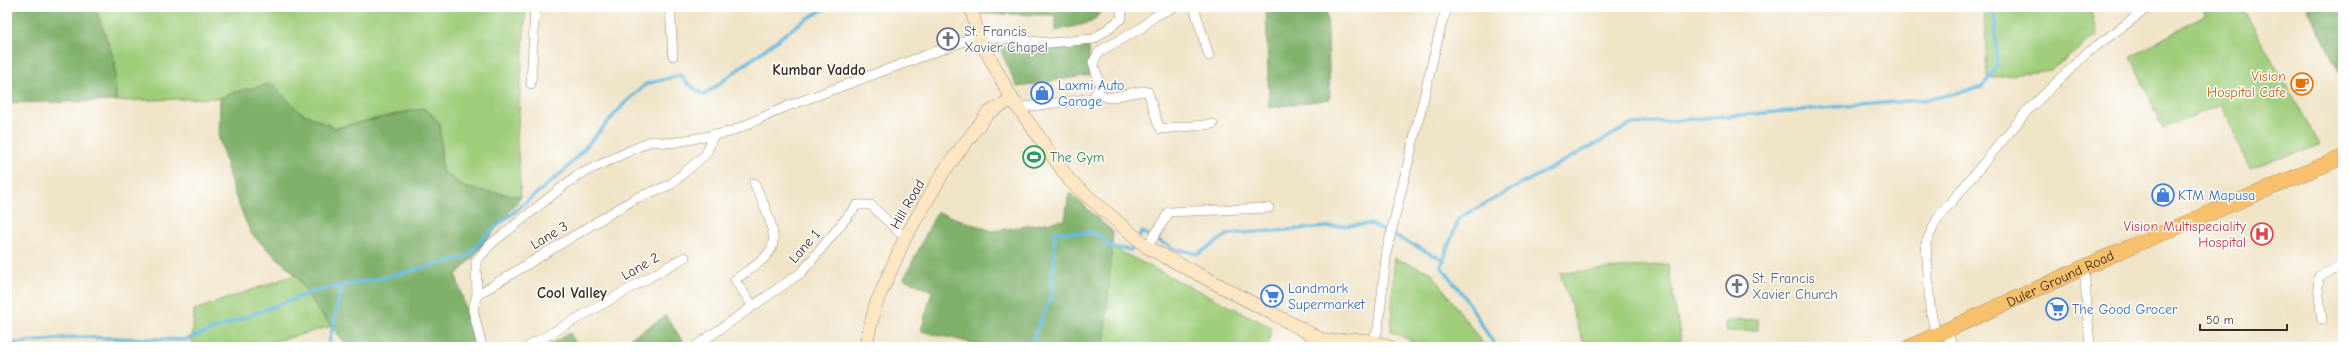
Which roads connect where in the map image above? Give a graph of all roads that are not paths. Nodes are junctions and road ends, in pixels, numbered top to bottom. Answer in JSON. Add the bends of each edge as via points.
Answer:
{"nodes":[{"id":1,"x":535,"y":7,"type":"edge"},
{"id":2,"x":670,"y":7,"type":"edge"},
{"id":3,"x":971,"y":7,"type":"edge"},
{"id":4,"x":1121,"y":7,"type":"edge"},
{"id":5,"x":1174,"y":7,"type":"edge"},
{"id":6,"x":1194,"y":7,"type":"edge"},
{"id":7,"x":1448,"y":7,"type":"edge"},
{"id":8,"x":2149,"y":7,"type":"edge"},
{"id":9,"x":978,"y":36,"type":"junction"},
{"id":10,"x":673,"y":56,"type":"dead end"},
{"id":11,"x":1209,"y":56,"type":"dead end"},
{"id":12,"x":531,"y":84,"type":"dead end"},
{"id":13,"x":1096,"y":92,"type":"junction"},
{"id":14,"x":1015,"y":103,"type":"junction"},
{"id":15,"x":1213,"y":124,"type":"dead end"},
{"id":16,"x":714,"y":134,"type":"junction"},
{"id":17,"x":2343,"y":157,"type":"edge"},
{"id":18,"x":754,"y":183,"type":"dead end"},
{"id":19,"x":1269,"y":208,"type":"dead end"},
{"id":20,"x":905,"y":238,"type":"junction"},
{"id":21,"x":1147,"y":247,"type":"junction"},
{"id":22,"x":685,"y":257,"type":"dead end"},
{"id":23,"x":2343,"y":266,"type":"edge"},
{"id":24,"x":2084,"y":267,"type":"junction"},
{"id":25,"x":477,"y":295,"type":"junction"},
{"id":26,"x":753,"y":306,"type":"junction"},
{"id":27,"x":2322,"y":320,"type":"dead end"},
{"id":28,"x":1941,"y":333,"type":"junction"},
{"id":29,"x":1373,"y":340,"type":"junction"},
{"id":30,"x":1329,"y":344,"type":"edge"},
{"id":31,"x":482,"y":347,"type":"edge"},
{"id":32,"x":527,"y":347,"type":"edge"},
{"id":33,"x":694,"y":347,"type":"edge"},
{"id":34,"x":865,"y":347,"type":"edge"},
{"id":35,"x":1389,"y":347,"type":"edge"},
{"id":36,"x":1910,"y":347,"type":"edge"},
{"id":37,"x":1953,"y":347,"type":"edge"},
{"id":38,"x":2090,"y":347,"type":"edge"}],
"edges":[{"from":1,"to":12,"type":"street"},
{"from":2,"to":10,"type":"street"},
{"from":3,"to":9,"type":"main road"},
{"from":4,"to":9,"type":"street","via":[[1122,18],[1094,39],[1049,43]]},
{"from":5,"to":13,"type":"street","via":[[1100,51],[1093,62],[1100,86]]},
{"from":6,"to":11,"type":"street"},
{"from":7,"to":29,"type":"street","via":[[1442,22],[1387,250],[1378,329]]},
{"from":8,"to":28,"type":"street","via":[[2087,53],[2027,111],[1937,220],[1926,243],[1930,308]]},
{"from":9,"to":14,"type":"main road"},
{"from":9,"to":16,"type":"street","via":[[788,106],[730,132]]},
{"from":13,"to":14,"type":"street","via":[[1093,98]]},
{"from":13,"to":15,"type":"street","via":[[1108,98],[1148,92],[1162,129]]},
{"from":14,"to":20,"type":"main road","name":"Hill Road","via":[[988,112],[944,172]]},
{"from":14,"to":21,"type":"main road","via":[[1070,181]]},
{"from":16,"to":25,"type":"street","name":"Lane 3","via":[[706,154],[670,185],[636,198]]},
{"from":16,"to":25,"type":"street","via":[[672,143],[651,141],[576,176],[491,244],[476,261]]},
{"from":17,"to":24,"type":"main road","name":"Duler Ground Road"},
{"from":18,"to":26,"type":"street","via":[[774,237],[772,248],[767,255],[735,280]]},
{"from":19,"to":21,"type":"street","via":[[1169,212]]},
{"from":20,"to":26,"type":"street","name":"Lane 1","via":[[871,205],[857,205],[802,272]]},
{"from":20,"to":34,"type":"main road","name":"Hill Road","via":[[876,304]]},
{"from":21,"to":30,"type":"main road"},
{"from":22,"to":32,"type":"street","name":"Lane 2"},
{"from":23,"to":27,"type":"street","via":[[2319,276]]},
{"from":24,"to":28,"type":"main road","name":"Duler Ground Road"},
{"from":24,"to":38,"type":"street"},
{"from":25,"to":31,"type":"street","via":[[474,310]]},
{"from":26,"to":33,"type":"street","name":"Lane 1"},
{"from":28,"to":36,"type":"main road","name":"Duler Ground Road"},
{"from":28,"to":37,"type":"street"},
{"from":29,"to":30,"type":"main road","via":[[1351,339]]},
{"from":29,"to":35,"type":"main road"}]}
